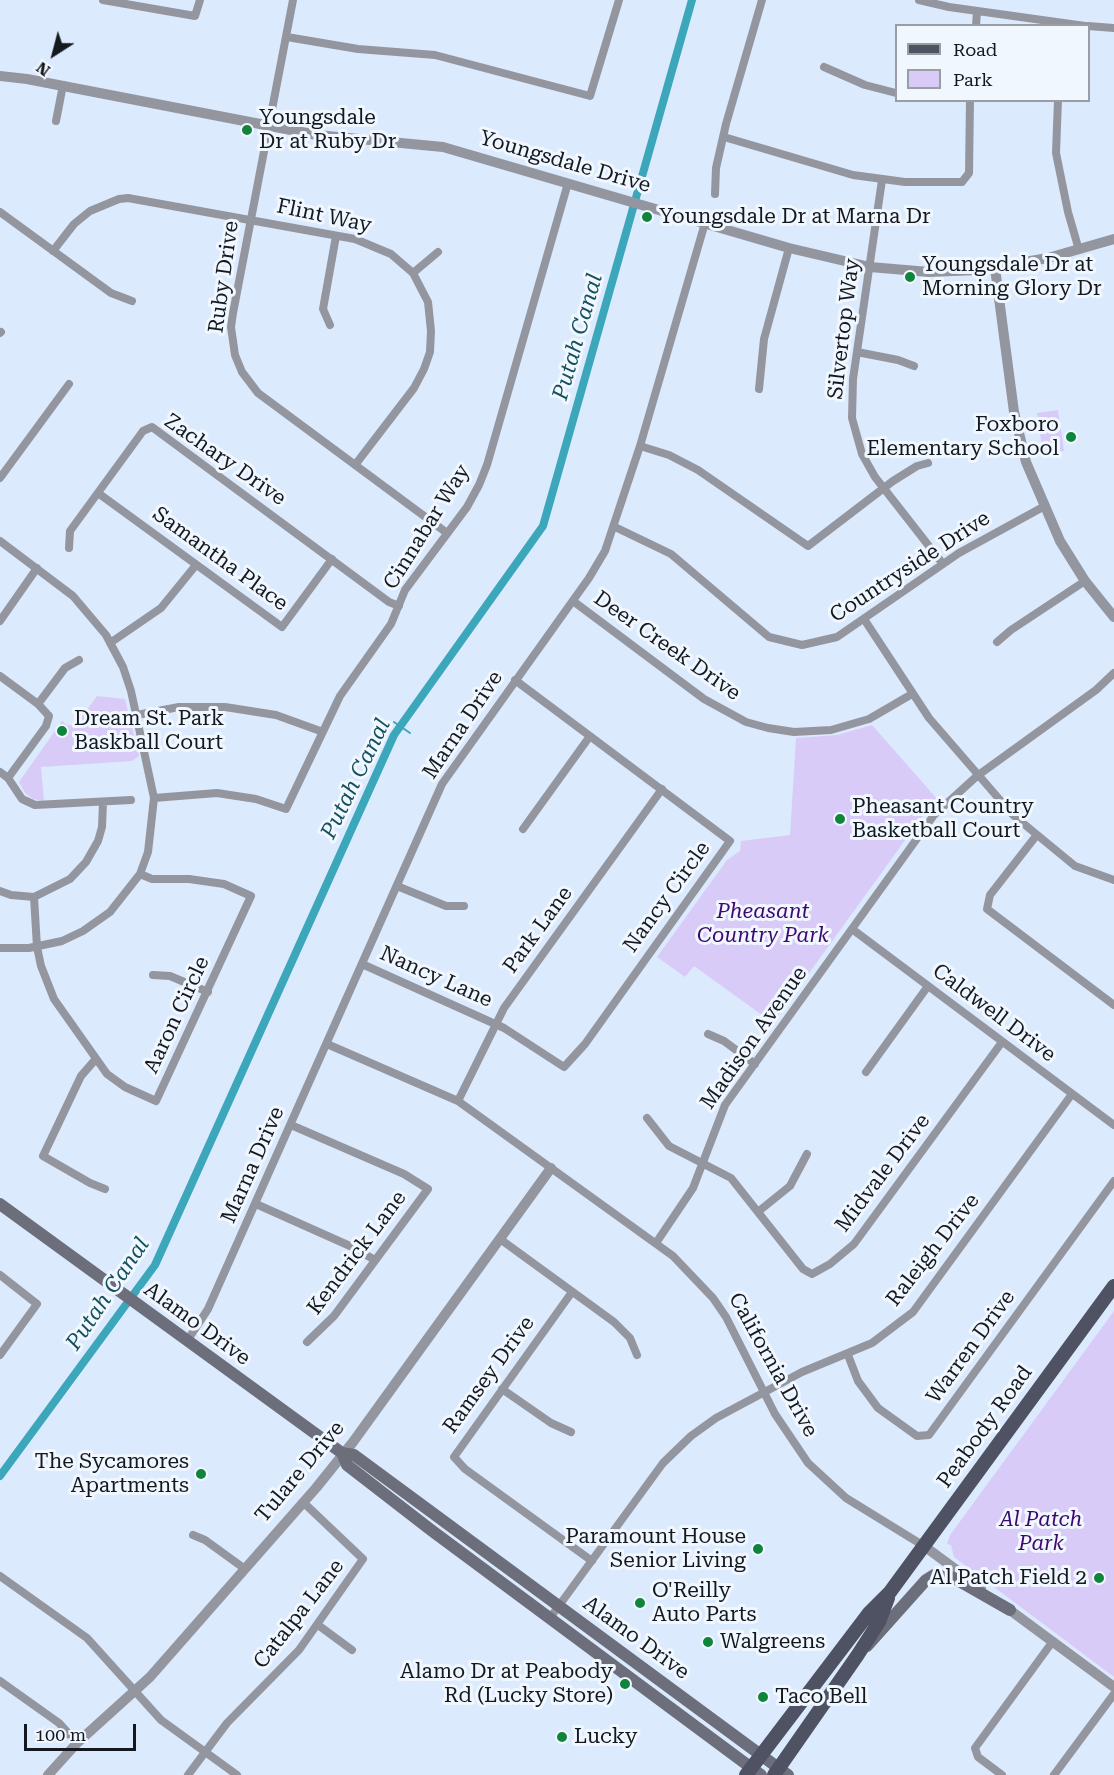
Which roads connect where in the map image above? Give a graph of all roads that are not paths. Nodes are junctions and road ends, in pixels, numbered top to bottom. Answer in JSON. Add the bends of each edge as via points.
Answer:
{"nodes":[{"id":1,"x":103,"y":0,"type":"edge"},
{"id":2,"x":200,"y":0,"type":"edge"},
{"id":3,"x":293,"y":0,"type":"edge"},
{"id":4,"x":619,"y":0,"type":"edge"},
{"id":5,"x":762,"y":0,"type":"edge"},
{"id":6,"x":918,"y":0,"type":"edge"},
{"id":7,"x":977,"y":11,"type":"junction"},
{"id":8,"x":976,"y":24,"type":"edge"},
{"id":9,"x":1058,"y":24,"type":"edge"},
{"id":10,"x":1090,"y":26,"type":"edge"},
{"id":11,"x":1114,"y":28,"type":"edge"},
{"id":12,"x":287,"y":37,"type":"junction"},
{"id":13,"x":824,"y":67,"type":"dead end"},
{"id":14,"x":0,"y":76,"type":"edge"},
{"id":15,"x":63,"y":85,"type":"junction"},
{"id":16,"x":895,"y":93,"type":"edge"},
{"id":17,"x":970,"y":102,"type":"edge"},
{"id":18,"x":1058,"y":102,"type":"edge"},
{"id":19,"x":56,"y":121,"type":"dead end"},
{"id":20,"x":269,"y":126,"type":"junction"},
{"id":21,"x":724,"y":137,"type":"junction"},
{"id":22,"x":882,"y":180,"type":"junction"},
{"id":23,"x":568,"y":183,"type":"junction"},
{"id":24,"x":715,"y":194,"type":"dead end"},
{"id":25,"x":0,"y":212,"type":"edge"},
{"id":26,"x":250,"y":219,"type":"junction"},
{"id":27,"x":705,"y":223,"type":"junction"},
{"id":28,"x":336,"y":236,"type":"junction"},
{"id":29,"x":1114,"y":239,"type":"edge"},
{"id":30,"x":789,"y":248,"type":"junction"},
{"id":31,"x":1079,"y":250,"type":"junction"},
{"id":32,"x":53,"y":251,"type":"junction"},
{"id":33,"x":438,"y":252,"type":"dead end"},
{"id":34,"x":870,"y":267,"type":"junction"},
{"id":35,"x":995,"y":268,"type":"junction"},
{"id":36,"x":413,"y":273,"type":"junction"},
{"id":37,"x":132,"y":301,"type":"dead end"},
{"id":38,"x":330,"y":325,"type":"dead end"},
{"id":39,"x":857,"y":352,"type":"junction"},
{"id":40,"x":914,"y":366,"type":"dead end"},
{"id":41,"x":69,"y":384,"type":"dead end"},
{"id":42,"x":759,"y":389,"type":"dead end"},
{"id":43,"x":640,"y":446,"type":"junction"},
{"id":44,"x":928,"y":463,"type":"dead end"},
{"id":45,"x":355,"y":465,"type":"junction"},
{"id":46,"x":0,"y":478,"type":"edge"},
{"id":47,"x":883,"y":488,"type":"junction"},
{"id":48,"x":98,"y":493,"type":"junction"},
{"id":49,"x":1043,"y":507,"type":"junction"},
{"id":50,"x":615,"y":527,"type":"junction"},
{"id":51,"x":447,"y":533,"type":"junction"},
{"id":52,"x":0,"y":541,"type":"edge"},
{"id":53,"x":69,"y":548,"type":"dead end"},
{"id":54,"x":332,"y":560,"type":"junction"},
{"id":55,"x":943,"y":564,"type":"junction"},
{"id":56,"x":196,"y":565,"type":"junction"},
{"id":57,"x":37,"y":568,"type":"junction"},
{"id":58,"x":1085,"y":581,"type":"junction"},
{"id":59,"x":573,"y":601,"type":"junction"},
{"id":60,"x":399,"y":606,"type":"junction"},
{"id":61,"x":1114,"y":617,"type":"edge"},
{"id":62,"x":864,"y":619,"type":"junction"},
{"id":63,"x":0,"y":621,"type":"edge"},
{"id":64,"x":997,"y":642,"type":"dead end"},
{"id":65,"x":110,"y":643,"type":"junction"},
{"id":66,"x":79,"y":660,"type":"dead end"},
{"id":67,"x":1114,"y":673,"type":"edge"},
{"id":68,"x":0,"y":676,"type":"edge"},
{"id":69,"x":515,"y":680,"type":"junction"},
{"id":70,"x":912,"y":694,"type":"junction"},
{"id":71,"x":38,"y":704,"type":"junction"},
{"id":72,"x":137,"y":715,"type":"junction"},
{"id":73,"x":323,"y":732,"type":"junction"},
{"id":74,"x":590,"y":736,"type":"junction"},
{"id":75,"x":4,"y":775,"type":"edge"},
{"id":76,"x":977,"y":776,"type":"junction"},
{"id":77,"x":663,"y":789,"type":"junction"},
{"id":78,"x":154,"y":798,"type":"junction"},
{"id":79,"x":131,"y":800,"type":"dead end"},
{"id":80,"x":103,"y":802,"type":"junction"},
{"id":81,"x":523,"y":829,"type":"dead end"},
{"id":82,"x":1036,"y":836,"type":"junction"},
{"id":83,"x":140,"y":874,"type":"junction"},
{"id":84,"x":1114,"y":880,"type":"edge"},
{"id":85,"x":397,"y":886,"type":"junction"},
{"id":86,"x":0,"y":891,"type":"edge"},
{"id":87,"x":34,"y":897,"type":"junction"},
{"id":88,"x":464,"y":906,"type":"dead end"},
{"id":89,"x":852,"y":929,"type":"junction"},
{"id":90,"x":37,"y":947,"type":"junction"},
{"id":91,"x":0,"y":948,"type":"edge"},
{"id":92,"x":362,"y":964,"type":"junction"},
{"id":93,"x":153,"y":975,"type":"dead end"},
{"id":94,"x":928,"y":986,"type":"junction"},
{"id":95,"x":208,"y":992,"type":"junction"},
{"id":96,"x":1114,"y":1005,"type":"edge"},
{"id":97,"x":495,"y":1023,"type":"junction"},
{"id":98,"x":708,"y":1034,"type":"dead end"},
{"id":99,"x":1002,"y":1042,"type":"junction"},
{"id":100,"x":327,"y":1044,"type":"junction"},
{"id":101,"x":95,"y":1060,"type":"junction"},
{"id":102,"x":755,"y":1064,"type":"junction"},
{"id":103,"x":866,"y":1072,"type":"dead end"},
{"id":104,"x":1072,"y":1094,"type":"junction"},
{"id":105,"x":458,"y":1101,"type":"junction"},
{"id":106,"x":647,"y":1118,"type":"dead end"},
{"id":107,"x":291,"y":1125,"type":"junction"},
{"id":108,"x":1114,"y":1125,"type":"edge"},
{"id":109,"x":807,"y":1154,"type":"dead end"},
{"id":110,"x":703,"y":1164,"type":"junction"},
{"id":111,"x":551,"y":1168,"type":"junction"},
{"id":112,"x":1114,"y":1181,"type":"edge"},
{"id":113,"x":105,"y":1189,"type":"dead end"},
{"id":114,"x":0,"y":1204,"type":"edge"},
{"id":115,"x":256,"y":1204,"type":"junction"},
{"id":116,"x":759,"y":1211,"type":"junction"},
{"id":117,"x":500,"y":1239,"type":"junction"},
{"id":118,"x":656,"y":1243,"type":"junction"},
{"id":119,"x":375,"y":1260,"type":"junction"},
{"id":120,"x":0,"y":1275,"type":"edge"},
{"id":121,"x":1114,"y":1286,"type":"edge"},
{"id":122,"x":572,"y":1292,"type":"junction"},
{"id":123,"x":187,"y":1341,"type":"junction"},
{"id":124,"x":307,"y":1342,"type":"dead end"},
{"id":125,"x":0,"y":1355,"type":"edge"},
{"id":126,"x":637,"y":1355,"type":"dead end"},
{"id":127,"x":848,"y":1355,"type":"junction"},
{"id":128,"x":502,"y":1389,"type":"junction"},
{"id":129,"x":764,"y":1392,"type":"junction"},
{"id":130,"x":571,"y":1432,"type":"dead end"},
{"id":131,"x":342,"y":1453,"type":"junction"},
{"id":132,"x":304,"y":1503,"type":"junction"},
{"id":133,"x":193,"y":1535,"type":"dead end"},
{"id":134,"x":924,"y":1546,"type":"junction"},
{"id":135,"x":592,"y":1561,"type":"junction"},
{"id":136,"x":245,"y":1569,"type":"junction"},
{"id":137,"x":0,"y":1576,"type":"edge"},
{"id":138,"x":890,"y":1592,"type":"junction"},
{"id":139,"x":558,"y":1606,"type":"junction"},
{"id":140,"x":1010,"y":1610,"type":"junction"},
{"id":141,"x":550,"y":1618,"type":"junction"},
{"id":142,"x":318,"y":1625,"type":"junction"},
{"id":143,"x":1053,"y":1641,"type":"junction"},
{"id":144,"x":352,"y":1650,"type":"dead end"},
{"id":145,"x":857,"y":1656,"type":"junction"},
{"id":146,"x":0,"y":1681,"type":"edge"},
{"id":147,"x":1114,"y":1687,"type":"edge"},
{"id":148,"x":134,"y":1692,"type":"junction"},
{"id":149,"x":1114,"y":1694,"type":"edge"},
{"id":150,"x":77,"y":1743,"type":"junction"},
{"id":151,"x":206,"y":1752,"type":"junction"},
{"id":152,"x":761,"y":1756,"type":"junction"},
{"id":153,"x":753,"y":1772,"type":"edge"},
{"id":154,"x":780,"y":1773,"type":"edge"},
{"id":155,"x":48,"y":1775,"type":"edge"},
{"id":156,"x":188,"y":1775,"type":"edge"},
{"id":157,"x":237,"y":1775,"type":"edge"},
{"id":158,"x":1002,"y":1775,"type":"edge"},
{"id":159,"x":1054,"y":1775,"type":"edge"}],
"edges":[{"from":1,"to":2,"type":"street","via":[[195,16]]},
{"from":3,"to":12,"type":"street","name":"Ruby Drive"},
{"from":4,"to":12,"type":"street","via":[[590,96],[435,55],[358,49]]},
{"from":5,"to":21,"type":"street"},
{"from":6,"to":7,"type":"street"},
{"from":7,"to":8,"type":"street"},
{"from":7,"to":9,"type":"street"},
{"from":10,"to":11,"type":"street"},
{"from":12,"to":20,"type":"street","name":"Ruby Drive"},
{"from":13,"to":16,"type":"street","via":[[865,86]]},
{"from":14,"to":15,"type":"street","name":"Youngsdale Drive"},
{"from":15,"to":19,"type":"street"},
{"from":15,"to":20,"type":"street","name":"Youngsdale Drive"},
{"from":17,"to":22,"type":"street","via":[[967,179],[949,183]]},
{"from":18,"to":31,"type":"street","via":[[1056,153]]},
{"from":20,"to":23,"type":"street","name":"Youngsdale Drive","via":[[331,137],[443,147]]},
{"from":20,"to":26,"type":"street","name":"Ruby Drive"},
{"from":21,"to":22,"type":"street"},
{"from":21,"to":24,"type":"street","via":[[716,168]]},
{"from":22,"to":34,"type":"street","name":"Silvertop Way"},
{"from":23,"to":27,"type":"street","name":"Youngsdale Drive"},
{"from":23,"to":51,"type":"street","name":"Cinnabar Way","via":[[487,465],[474,495]]},
{"from":25,"to":32,"type":"street"},
{"from":26,"to":28,"type":"street","name":"Flint Way"},
{"from":26,"to":32,"type":"street","name":"Flint Way","via":[[153,201],[119,199],[74,224]]},
{"from":26,"to":45,"type":"street","name":"Ruby Drive","via":[[231,327],[238,365],[258,393]]},
{"from":27,"to":30,"type":"street","name":"Youngsdale Drive"},
{"from":27,"to":43,"type":"street","name":"Marna Drive"},
{"from":28,"to":36,"type":"street","name":"Flint Way","via":[[377,246]]},
{"from":28,"to":38,"type":"street","via":[[324,309]]},
{"from":29,"to":31,"type":"street","name":"Youngsdale Drive"},
{"from":30,"to":34,"type":"street","name":"Youngsdale Drive"},
{"from":30,"to":42,"type":"street","via":[[764,339]]},
{"from":31,"to":35,"type":"street","name":"Youngsdale Drive"},
{"from":32,"to":37,"type":"street","via":[[111,293]]},
{"from":33,"to":36,"type":"street"},
{"from":34,"to":35,"type":"street","name":"Youngsdale Drive","via":[[929,272]]},
{"from":34,"to":39,"type":"street","name":"Silvertop Way"},
{"from":35,"to":49,"type":"street","via":[[1014,412],[1026,462]]},
{"from":36,"to":45,"type":"street","name":"Flint Way","via":[[428,302],[430,316],[429,352],[424,369]]},
{"from":39,"to":40,"type":"street"},
{"from":39,"to":47,"type":"street","name":"Silvertop Way","via":[[852,418],[862,454]]},
{"from":41,"to":46,"type":"street"},
{"from":43,"to":47,"type":"street","via":[[669,455],[707,476],[808,546]]},
{"from":43,"to":50,"type":"street","name":"Marna Drive"},
{"from":44,"to":47,"type":"street"},
{"from":45,"to":51,"type":"street","name":"Ruby Drive"},
{"from":47,"to":55,"type":"street","name":"Silvertop Way"},
{"from":48,"to":53,"type":"street","name":"Zachary Drive","via":[[70,531]]},
{"from":48,"to":54,"type":"street","name":"Zachary Drive","via":[[143,431],[152,427]]},
{"from":48,"to":56,"type":"street","name":"Samantha Place"},
{"from":49,"to":55,"type":"street","name":"Countryside Drive"},
{"from":49,"to":58,"type":"street"},
{"from":50,"to":59,"type":"street","name":"Marna Drive"},
{"from":50,"to":62,"type":"street","name":"Countryside Drive","via":[[671,554],[759,631],[784,642],[825,642]]},
{"from":51,"to":60,"type":"street","name":"Cinnabar Way","via":[[405,590]]},
{"from":52,"to":57,"type":"street"},
{"from":54,"to":56,"type":"street","name":"Samantha Place","via":[[282,627]]},
{"from":54,"to":60,"type":"street","name":"Zachary Drive"},
{"from":55,"to":62,"type":"street","name":"Countryside Drive"},
{"from":56,"to":65,"type":"street","via":[[161,608]]},
{"from":57,"to":63,"type":"street"},
{"from":57,"to":65,"type":"street","via":[[83,606]]},
{"from":58,"to":61,"type":"street"},
{"from":58,"to":64,"type":"street"},
{"from":59,"to":69,"type":"street","name":"Marna Drive"},
{"from":59,"to":70,"type":"street","name":"Deer Creek Drive","via":[[704,699],[736,717],[768,728],[794,732],[831,730],[869,719]]},
{"from":60,"to":73,"type":"street","name":"Cinnabar Way","via":[[381,639],[340,696]]},
{"from":62,"to":70,"type":"street"},
{"from":65,"to":72,"type":"street","via":[[127,677]]},
{"from":66,"to":71,"type":"street","via":[[64,668]]},
{"from":67,"to":76,"type":"street","name":"Madison Avenue"},
{"from":68,"to":71,"type":"street"},
{"from":69,"to":74,"type":"street","name":"Nancy Circle"},
{"from":69,"to":85,"type":"street","name":"Marna Drive","via":[[442,784]]},
{"from":70,"to":76,"type":"street"},
{"from":71,"to":75,"type":"street","via":[[46,710],[48,721]]},
{"from":72,"to":73,"type":"street","via":[[179,706],[225,707],[276,715]]},
{"from":72,"to":78,"type":"street"},
{"from":73,"to":78,"type":"street","name":"Cinnabar Way","via":[[286,809],[217,793]]},
{"from":74,"to":77,"type":"street","name":"Nancy Circle"},
{"from":74,"to":81,"type":"street"},
{"from":75,"to":80,"type":"street","via":[[22,799],[35,805]]},
{"from":76,"to":82,"type":"street"},
{"from":76,"to":89,"type":"street","name":"Madison Avenue","via":[[934,814]]},
{"from":77,"to":97,"type":"street","name":"Park Lane"},
{"from":77,"to":97,"type":"street","name":"Nancy Circle","via":[[730,841],[585,1044],[564,1067]]},
{"from":78,"to":83,"type":"street","via":[[148,852]]},
{"from":79,"to":80,"type":"street"},
{"from":80,"to":87,"type":"street","via":[[102,827],[86,862],[59,886]]},
{"from":82,"to":84,"type":"street","via":[[1075,866]]},
{"from":82,"to":96,"type":"street","via":[[990,895],[987,909]]},
{"from":83,"to":90,"type":"street","via":[[128,892],[95,923],[62,941]]},
{"from":83,"to":95,"type":"street","name":"Aaron Circle","via":[[160,880],[224,884],[251,896]]},
{"from":85,"to":88,"type":"street","via":[[446,906]]},
{"from":85,"to":92,"type":"street","name":"Marna Drive"},
{"from":86,"to":87,"type":"street"},
{"from":87,"to":90,"type":"street","name":"Aaron Circle"},
{"from":89,"to":94,"type":"street","name":"Caldwell Drive"},
{"from":89,"to":102,"type":"street","name":"Madison Avenue"},
{"from":90,"to":91,"type":"street"},
{"from":90,"to":101,"type":"street","name":"Aaron Circle","via":[[54,999]]},
{"from":92,"to":97,"type":"street","name":"Nancy Lane"},
{"from":92,"to":100,"type":"street","name":"Marna Drive"},
{"from":93,"to":95,"type":"street","via":[[170,976]]},
{"from":94,"to":99,"type":"street","name":"Caldwell Drive"},
{"from":94,"to":103,"type":"street"},
{"from":95,"to":101,"type":"street","name":"Aaron Circle","via":[[156,1101],[125,1087]]},
{"from":97,"to":105,"type":"street","name":"Park Lane"},
{"from":98,"to":102,"type":"street"},
{"from":99,"to":104,"type":"street","name":"Caldwell Drive"},
{"from":99,"to":116,"type":"street","name":"Midvale Drive","via":[[854,1244],[830,1264],[812,1274],[803,1269]]},
{"from":100,"to":105,"type":"street","name":"California Drive"},
{"from":100,"to":107,"type":"street","name":"Marna Drive"},
{"from":101,"to":113,"type":"street","via":[[81,1076],[43,1156]]},
{"from":102,"to":110,"type":"street","name":"Madison Avenue","via":[[725,1105]]},
{"from":104,"to":108,"type":"street","name":"Caldwell Drive"},
{"from":104,"to":127,"type":"street","name":"Raleigh Drive","via":[[913,1312],[886,1335]]},
{"from":105,"to":111,"type":"street","name":"California Drive"},
{"from":106,"to":110,"type":"street","name":"Midvale Drive","via":[[669,1146]]},
{"from":107,"to":115,"type":"street","name":"Marna Drive"},
{"from":107,"to":119,"type":"street","name":"Kendrick Lane","via":[[404,1174],[428,1189]]},
{"from":109,"to":116,"type":"street","via":[[790,1186]]},
{"from":110,"to":116,"type":"street","name":"Midvale Drive","via":[[731,1178]]},
{"from":110,"to":118,"type":"street","name":"Madison Avenue","via":[[686,1201]]},
{"from":111,"to":117,"type":"street","name":"Tulare Drive"},
{"from":111,"to":118,"type":"street","name":"California Drive"},
{"from":112,"to":127,"type":"street","name":"Warren Drive","via":[[929,1435],[916,1436],[878,1408],[866,1394]]},
{"from":114,"to":123,"type":"main road","name":"Alamo Drive"},
{"from":115,"to":119,"type":"street"},
{"from":115,"to":123,"type":"street","name":"Marna Drive","via":[[208,1309]]},
{"from":117,"to":122,"type":"street"},
{"from":117,"to":131,"type":"street","name":"Tulare Drive"},
{"from":118,"to":129,"type":"street","name":"California Drive","via":[[713,1298]]},
{"from":119,"to":124,"type":"street","name":"Kendrick Lane","via":[[334,1317]]},
{"from":120,"to":125,"type":"street","via":[[37,1304]]},
{"from":121,"to":134,"type":"main road","name":"Peabody Road"},
{"from":122,"to":126,"type":"street","via":[[614,1322],[630,1338]]},
{"from":122,"to":128,"type":"street","name":"Ramsey Drive"},
{"from":123,"to":131,"type":"main road","name":"Alamo Drive"},
{"from":127,"to":129,"type":"street","name":"Raleigh Drive","via":[[801,1372]]},
{"from":128,"to":130,"type":"street"},
{"from":128,"to":135,"type":"street","name":"Ramsey Drive","via":[[454,1457]]},
{"from":129,"to":134,"type":"street","name":"California Drive","via":[[790,1440],[823,1479],[846,1498]]},
{"from":129,"to":135,"type":"street","name":"Raleigh Drive","via":[[716,1418],[672,1454]]},
{"from":131,"to":132,"type":"street","name":"Tulare Drive"},
{"from":131,"to":139,"type":"main road","name":"Alamo Drive","via":[[360,1459]]},
{"from":131,"to":141,"type":"main road","name":"Alamo Drive","via":[[347,1465]]},
{"from":132,"to":136,"type":"street","name":"Tulare Drive"},
{"from":132,"to":142,"type":"street","name":"Catalpa Lane","via":[[363,1559]]},
{"from":133,"to":136,"type":"street"},
{"from":134,"to":138,"type":"main road","name":"Peabody Road"},
{"from":134,"to":140,"type":"street","name":"California Drive"},
{"from":135,"to":139,"type":"street","name":"Raleigh Drive"},
{"from":136,"to":148,"type":"street","name":"Tulare Drive"},
{"from":137,"to":148,"type":"street","via":[[101,1650]]},
{"from":138,"to":145,"type":"main road","name":"Peabody Road","via":[[879,1622]]},
{"from":138,"to":152,"type":"main road","name":"Peabody Road","via":[[869,1613]]},
{"from":139,"to":141,"type":"street","name":"Raleigh Drive"},
{"from":139,"to":152,"type":"main road","name":"Alamo Drive"},
{"from":140,"to":143,"type":"street","name":"California Drive"},
{"from":140,"to":145,"type":"main road","via":[[954,1578],[934,1575]]},
{"from":141,"to":153,"type":"main road","name":"Alamo Drive"},
{"from":142,"to":144,"type":"street"},
{"from":142,"to":151,"type":"street","name":"Catalpa Lane","via":[[281,1670],[227,1723]]},
{"from":143,"to":147,"type":"street","name":"California Drive"},
{"from":143,"to":158,"type":"street","via":[[975,1748],[978,1757]]},
{"from":145,"to":154,"type":"main road","name":"Peabody Road"},
{"from":146,"to":150,"type":"street","via":[[53,1718]]},
{"from":148,"to":150,"type":"street","name":"Tulare Drive"},
{"from":148,"to":151,"type":"street","via":[[161,1720]]},
{"from":149,"to":159,"type":"street"},
{"from":150,"to":155,"type":"street","name":"Tulare Drive"},
{"from":151,"to":156,"type":"street","name":"Catalpa Lane"},
{"from":151,"to":157,"type":"street"},
{"from":152,"to":153,"type":"main road","name":"Peabody Road"},
{"from":152,"to":154,"type":"main road","name":"Alamo Drive"}]}
